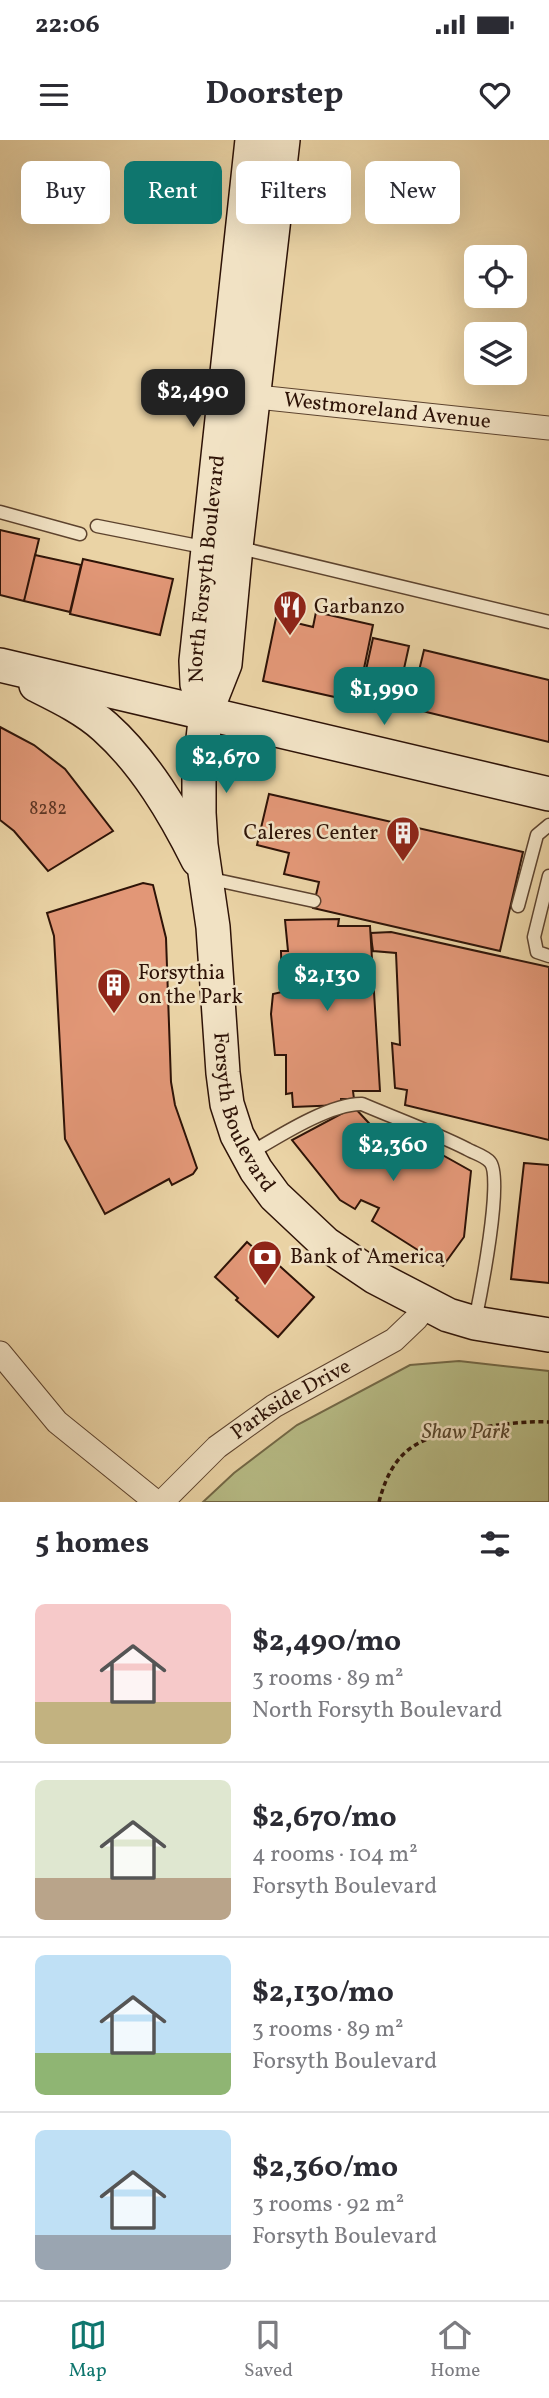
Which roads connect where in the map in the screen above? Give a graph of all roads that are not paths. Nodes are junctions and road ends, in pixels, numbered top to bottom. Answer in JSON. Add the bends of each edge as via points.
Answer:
{"nodes":[{"id":1,"x":252,"y":140,"type":"edge"},
{"id":2,"x":283,"y":140,"type":"edge"},
{"id":3,"x":239,"y":395,"type":"junction"},
{"id":4,"x":549,"y":428,"type":"edge"},
{"id":5,"x":0,"y":512,"type":"edge"},
{"id":6,"x":97,"y":526,"type":"dead end"},
{"id":7,"x":80,"y":534,"type":"dead end"},
{"id":8,"x":217,"y":545,"type":"junction"},
{"id":9,"x":549,"y":622,"type":"edge"},
{"id":10,"x":0,"y":665,"type":"edge"},
{"id":11,"x":206,"y":712,"type":"junction"},
{"id":12,"x":549,"y":794,"type":"edge"},
{"id":13,"x":549,"y":825,"type":"edge"},
{"id":14,"x":549,"y":876,"type":"edge"},
{"id":15,"x":207,"y":878,"type":"junction"},
{"id":16,"x":314,"y":901,"type":"dead end"},
{"id":17,"x":518,"y":906,"type":"dead end"},
{"id":18,"x":549,"y":956,"type":"edge"},
{"id":19,"x":247,"y":1155,"type":"junction"},
{"id":20,"x":427,"y":1305,"type":"junction"},
{"id":21,"x":475,"y":1323,"type":"junction"},
{"id":22,"x":549,"y":1335,"type":"edge"},
{"id":23,"x":0,"y":1353,"type":"edge"},
{"id":24,"x":156,"y":1502,"type":"edge"},
{"id":25,"x":162,"y":1502,"type":"edge"}],
"edges":[{"from":1,"to":3,"type":"main road","name":"North Forsyth Boulevard"},
{"from":2,"to":3,"type":"main road","name":"North Forsyth Boulevard"},
{"from":3,"to":4,"type":"street","name":"Westmoreland Avenue"},
{"from":3,"to":8,"type":"main road","name":"North Forsyth Boulevard"},
{"from":5,"to":7,"type":"lane"},
{"from":6,"to":8,"type":"lane"},
{"from":8,"to":9,"type":"lane"},
{"from":8,"to":11,"type":"main road","name":"North Forsyth Boulevard","via":[[225,664]]},
{"from":10,"to":11,"type":"main road"},
{"from":10,"to":15,"type":"main road","via":[[81,709],[128,750],[174,816]]},
{"from":11,"to":12,"type":"main road"},
{"from":11,"to":15,"type":"main road","name":"Forsyth Boulevard","via":[[199,813]]},
{"from":13,"to":17,"type":"lane","via":[[537,835]]},
{"from":14,"to":18,"type":"lane","via":[[534,937],[537,952]]},
{"from":15,"to":16,"type":"lane"},
{"from":15,"to":19,"type":"main road","name":"Forsyth Boulevard","via":[[226,1094]]},
{"from":19,"to":20,"type":"main road","name":"Forsyth Boulevard","via":[[275,1196],[326,1244]]},
{"from":19,"to":21,"type":"lane","via":[[333,1110],[362,1104],[489,1160],[495,1177],[491,1228]]},
{"from":20,"to":21,"type":"main road","name":"Forsyth Boulevard"},
{"from":20,"to":25,"type":"street","name":"Parkside Drive","via":[[394,1340],[274,1406],[217,1447]]},
{"from":21,"to":22,"type":"main road","name":"Forsyth Boulevard"},
{"from":23,"to":24,"type":"street","via":[[57,1422]]}]}
